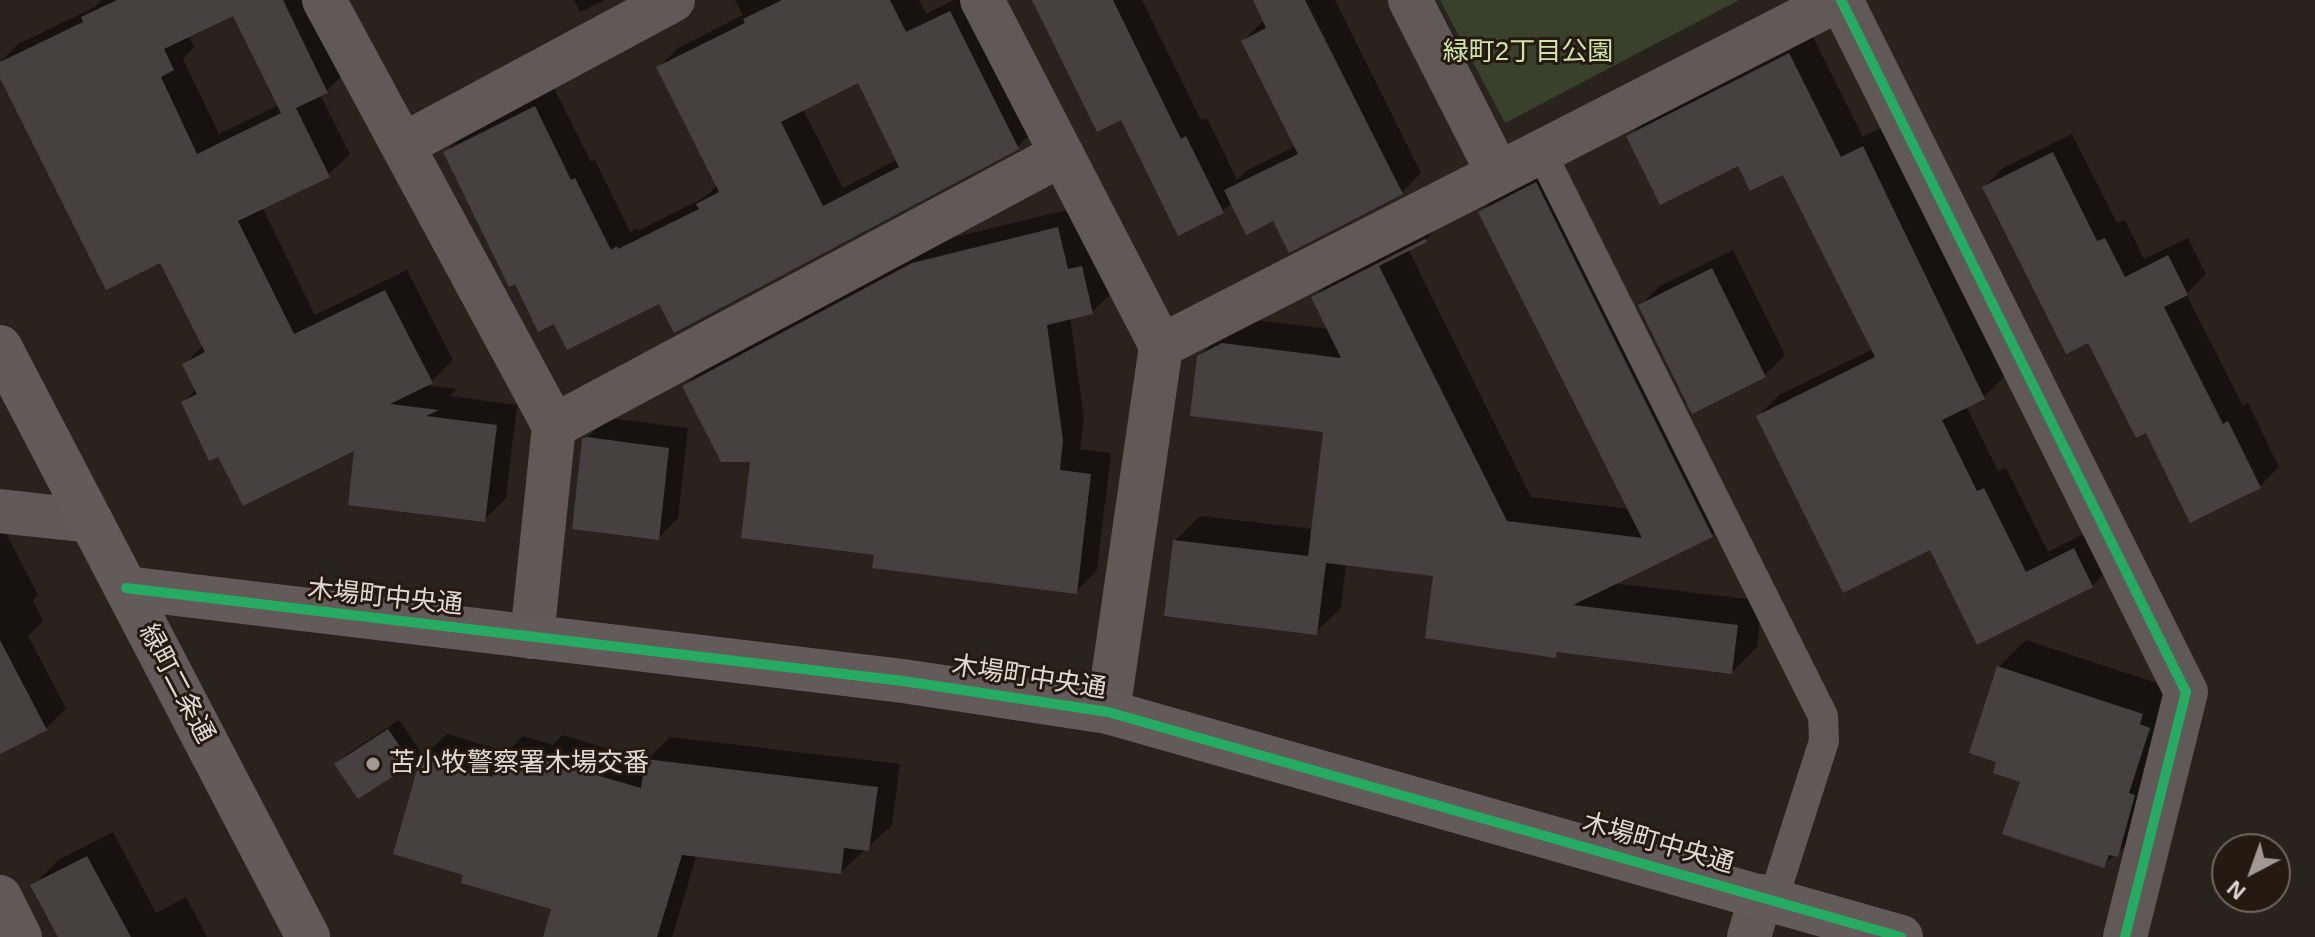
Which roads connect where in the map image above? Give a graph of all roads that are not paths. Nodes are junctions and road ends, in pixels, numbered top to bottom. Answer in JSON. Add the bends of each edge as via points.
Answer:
{"nodes":[{"id":1,"x":324,"y":0,"type":"edge"},
{"id":2,"x":673,"y":0,"type":"edge"},
{"id":3,"x":982,"y":0,"type":"edge"},
{"id":4,"x":1410,"y":0,"type":"edge"},
{"id":5,"x":1839,"y":0,"type":"edge"},
{"id":6,"x":403,"y":145,"type":"junction"},
{"id":7,"x":1541,"y":152,"type":"junction"},
{"id":8,"x":1062,"y":154,"type":"junction"},
{"id":9,"x":1498,"y":173,"type":"junction"},
{"id":10,"x":1161,"y":346,"type":"junction"},
{"id":11,"x":0,"y":347,"type":"edge"},
{"id":12,"x":554,"y":426,"type":"junction"},
{"id":13,"x":0,"y":511,"type":"edge"},
{"id":14,"x":91,"y":521,"type":"junction"},
{"id":15,"x":126,"y":588,"type":"junction"},
{"id":16,"x":532,"y":637,"type":"junction"},
{"id":17,"x":1108,"y":712,"type":"junction"},
{"id":18,"x":0,"y":897,"type":"edge"},
{"id":19,"x":1761,"y":911,"type":"edge"},
{"id":20,"x":20,"y":937,"type":"edge"},
{"id":21,"x":308,"y":937,"type":"edge"},
{"id":22,"x":1901,"y":937,"type":"edge"},
{"id":23,"x":2125,"y":937,"type":"edge"}],
"edges":[{"from":1,"to":6,"type":"street"},
{"from":2,"to":6,"type":"street"},
{"from":3,"to":8,"type":"street"},
{"from":4,"to":9,"type":"street"},
{"from":5,"to":7,"type":"street"},
{"from":5,"to":23,"type":"street","via":[[2186,692]]},
{"from":6,"to":12,"type":"street"},
{"from":7,"to":9,"type":"street"},
{"from":7,"to":19,"type":"lane","via":[[1823,716],[1824,741]]},
{"from":8,"to":10,"type":"street"},
{"from":8,"to":12,"type":"street"},
{"from":9,"to":10,"type":"street"},
{"from":10,"to":17,"type":"street"},
{"from":11,"to":14,"type":"street","name":"緑町二条通"},
{"from":12,"to":16,"type":"street"},
{"from":13,"to":14,"type":"street"},
{"from":14,"to":15,"type":"street","name":"緑町二条通"},
{"from":15,"to":16,"type":"street","name":"木場町中央通"},
{"from":15,"to":21,"type":"street","name":"緑町二条通"},
{"from":16,"to":17,"type":"street","name":"木場町中央通","via":[[903,681]]},
{"from":17,"to":19,"type":"street","name":"木場町中央通"},
{"from":18,"to":20,"type":"street"},
{"from":19,"to":22,"type":"street","name":"木場町中央通"}]}
